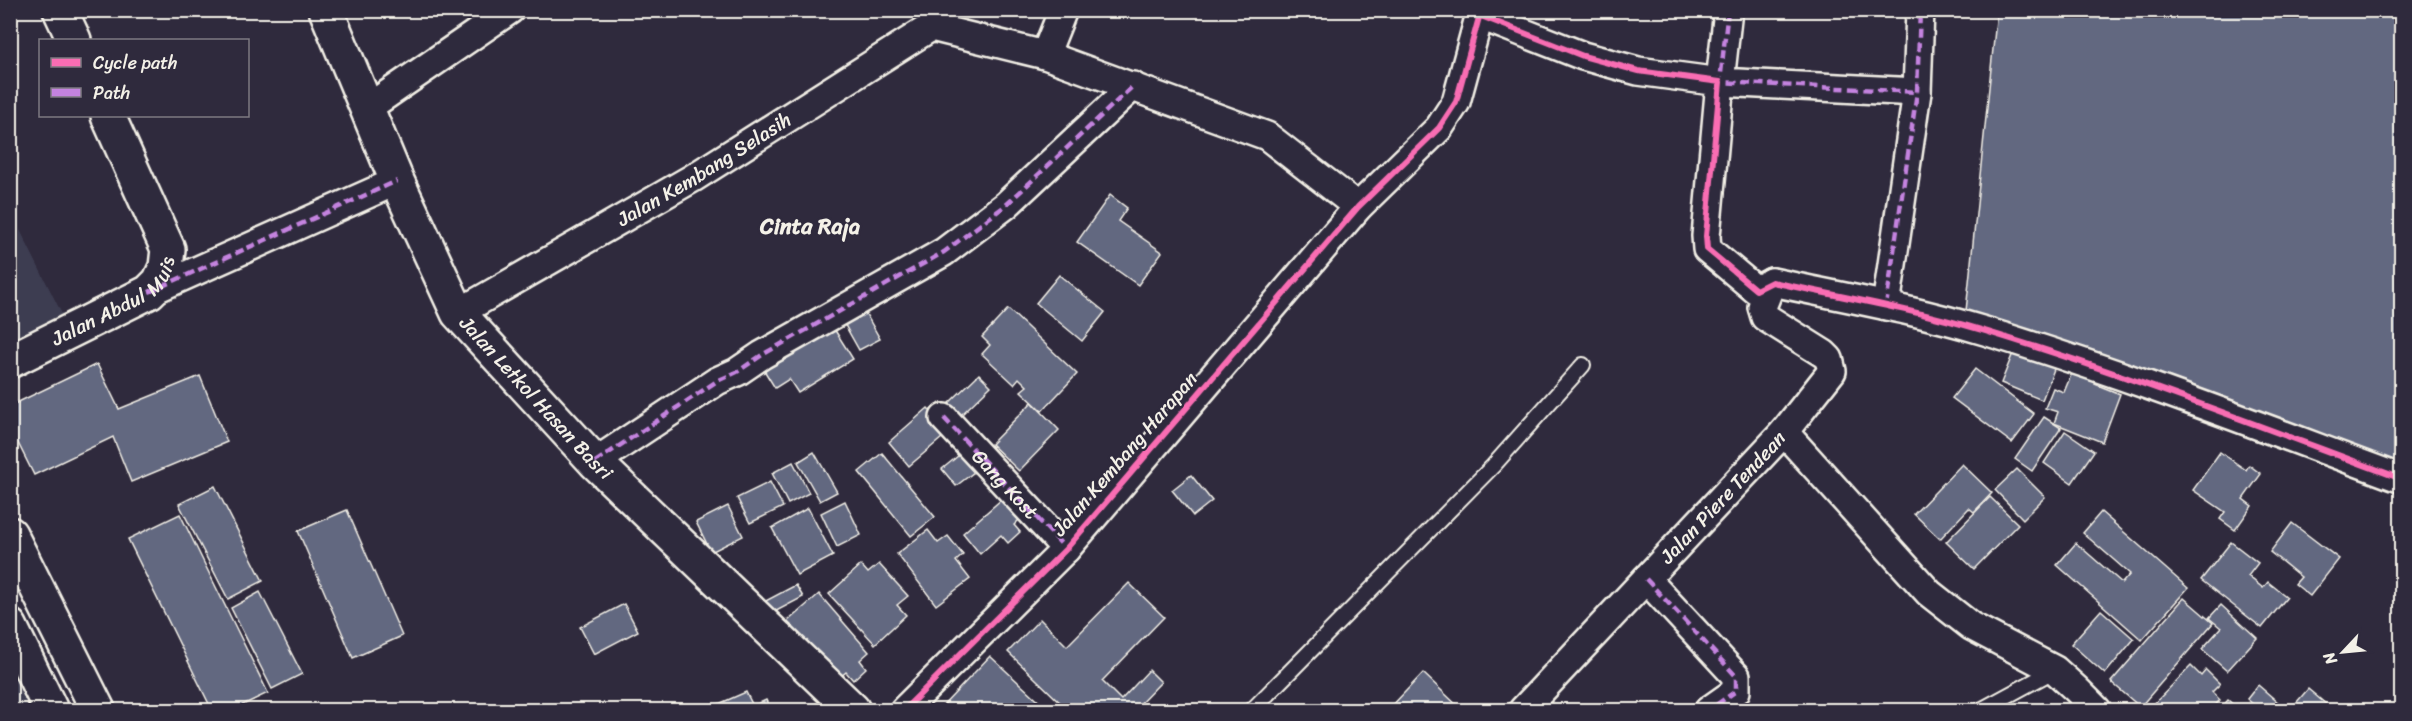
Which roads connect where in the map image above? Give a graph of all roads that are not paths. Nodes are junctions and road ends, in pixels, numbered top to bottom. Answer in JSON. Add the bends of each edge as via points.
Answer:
{"nodes":[{"id":1,"x":60,"y":10,"type":"edge"},
{"id":2,"x":326,"y":10,"type":"edge"},
{"id":3,"x":510,"y":10,"type":"edge"},
{"id":4,"x":1062,"y":10,"type":"edge"},
{"id":5,"x":1728,"y":10,"type":"edge"},
{"id":6,"x":1920,"y":10,"type":"edge"},
{"id":7,"x":1481,"y":13,"type":"edge"},
{"id":8,"x":931,"y":19,"type":"edge"},
{"id":9,"x":74,"y":39,"type":"edge"},
{"id":10,"x":1045,"y":55,"type":"junction"},
{"id":11,"x":1720,"y":82,"type":"junction"},
{"id":12,"x":1133,"y":86,"type":"junction"},
{"id":13,"x":1917,"y":92,"type":"junction"},
{"id":14,"x":366,"y":109,"type":"junction"},
{"id":15,"x":108,"y":117,"type":"edge"},
{"id":16,"x":397,"y":181,"type":"junction"},
{"id":17,"x":1358,"y":207,"type":"junction"},
{"id":18,"x":1772,"y":282,"type":"junction"},
{"id":19,"x":149,"y":292,"type":"junction"},
{"id":20,"x":1886,"y":306,"type":"junction"},
{"id":21,"x":458,"y":314,"type":"junction"},
{"id":22,"x":10,"y":361,"type":"edge"},
{"id":23,"x":1583,"y":365,"type":"dead end"},
{"id":24,"x":944,"y":418,"type":"dead end"},
{"id":25,"x":1784,"y":432,"type":"junction"},
{"id":26,"x":595,"y":462,"type":"junction"},
{"id":27,"x":2402,"y":479,"type":"edge"},
{"id":28,"x":10,"y":534,"type":"edge"},
{"id":29,"x":1066,"y":549,"type":"junction"},
{"id":30,"x":1646,"y":579,"type":"junction"},
{"id":31,"x":10,"y":626,"type":"edge"},
{"id":32,"x":2055,"y":670,"type":"junction"},
{"id":33,"x":51,"y":711,"type":"edge"},
{"id":34,"x":98,"y":711,"type":"edge"},
{"id":35,"x":853,"y":711,"type":"edge"},
{"id":36,"x":904,"y":711,"type":"edge"},
{"id":37,"x":1252,"y":711,"type":"edge"},
{"id":38,"x":1523,"y":711,"type":"edge"},
{"id":39,"x":1709,"y":711,"type":"edge"},
{"id":40,"x":1981,"y":711,"type":"edge"},
{"id":41,"x":2097,"y":711,"type":"edge"}],
"edges":[{"from":1,"to":9,"type":"street"},
{"from":2,"to":14,"type":"street","name":"Jalan Letkol Hasan Basri"},
{"from":3,"to":14,"type":"street"},
{"from":4,"to":10,"type":"street"},
{"from":5,"to":11,"type":"street"},
{"from":6,"to":13,"type":"street"},
{"from":7,"to":11,"type":"street","via":[[1583,56],[1638,71]]},
{"from":7,"to":17,"type":"street","name":"Jalan Kembang Harapan","via":[[1456,102],[1439,128]]},
{"from":8,"to":10,"type":"street"},
{"from":8,"to":21,"type":"street","name":"Jalan Kembang Selasih","via":[[693,178]]},
{"from":10,"to":12,"type":"street"},
{"from":11,"to":13,"type":"street"},
{"from":11,"to":18,"type":"street","via":[[1707,249],[1756,290]]},
{"from":12,"to":17,"type":"street","via":[[1268,136]]},
{"from":12,"to":26,"type":"street","via":[[1006,205],[944,252],[717,381]]},
{"from":13,"to":20,"type":"street"},
{"from":14,"to":16,"type":"street","name":"Jalan Letkol Hasan Basri"},
{"from":15,"to":19,"type":"street","name":"Jalan Abdul Muis","via":[[168,249],[166,267]]},
{"from":16,"to":19,"type":"street"},
{"from":16,"to":21,"type":"street","name":"Jalan Letkol Hasan Basri"},
{"from":17,"to":29,"type":"street","name":"Jalan Kembang Harapan"},
{"from":18,"to":20,"type":"street"},
{"from":18,"to":25,"type":"street","name":"Jalan Piere Tendean","via":[[1762,307],[1765,317],[1824,354],[1832,371]]},
{"from":19,"to":22,"type":"street","name":"Jalan Abdul Muis"},
{"from":20,"to":27,"type":"street","via":[[1986,331],[2146,384]]},
{"from":21,"to":26,"type":"street","name":"Jalan Letkol Hasan Basri"},
{"from":23,"to":37,"type":"lane","via":[[1493,466]]},
{"from":24,"to":29,"type":"street","name":"Gang Kost"},
{"from":25,"to":30,"type":"street","name":"Jalan Piere Tendean"},
{"from":25,"to":32,"type":"street","via":[[1929,593],[1971,626]]},
{"from":26,"to":35,"type":"street","name":"Jalan Letkol Hasan Basri"},
{"from":28,"to":34,"type":"street"},
{"from":29,"to":36,"type":"street","name":"Jalan Kembang Harapan"},
{"from":30,"to":38,"type":"street","name":"Jalan Piere Tendean"},
{"from":30,"to":39,"type":"street","via":[[1736,676],[1736,691]]},
{"from":31,"to":33,"type":"street"},
{"from":32,"to":40,"type":"lane"},
{"from":32,"to":41,"type":"street"}]}
